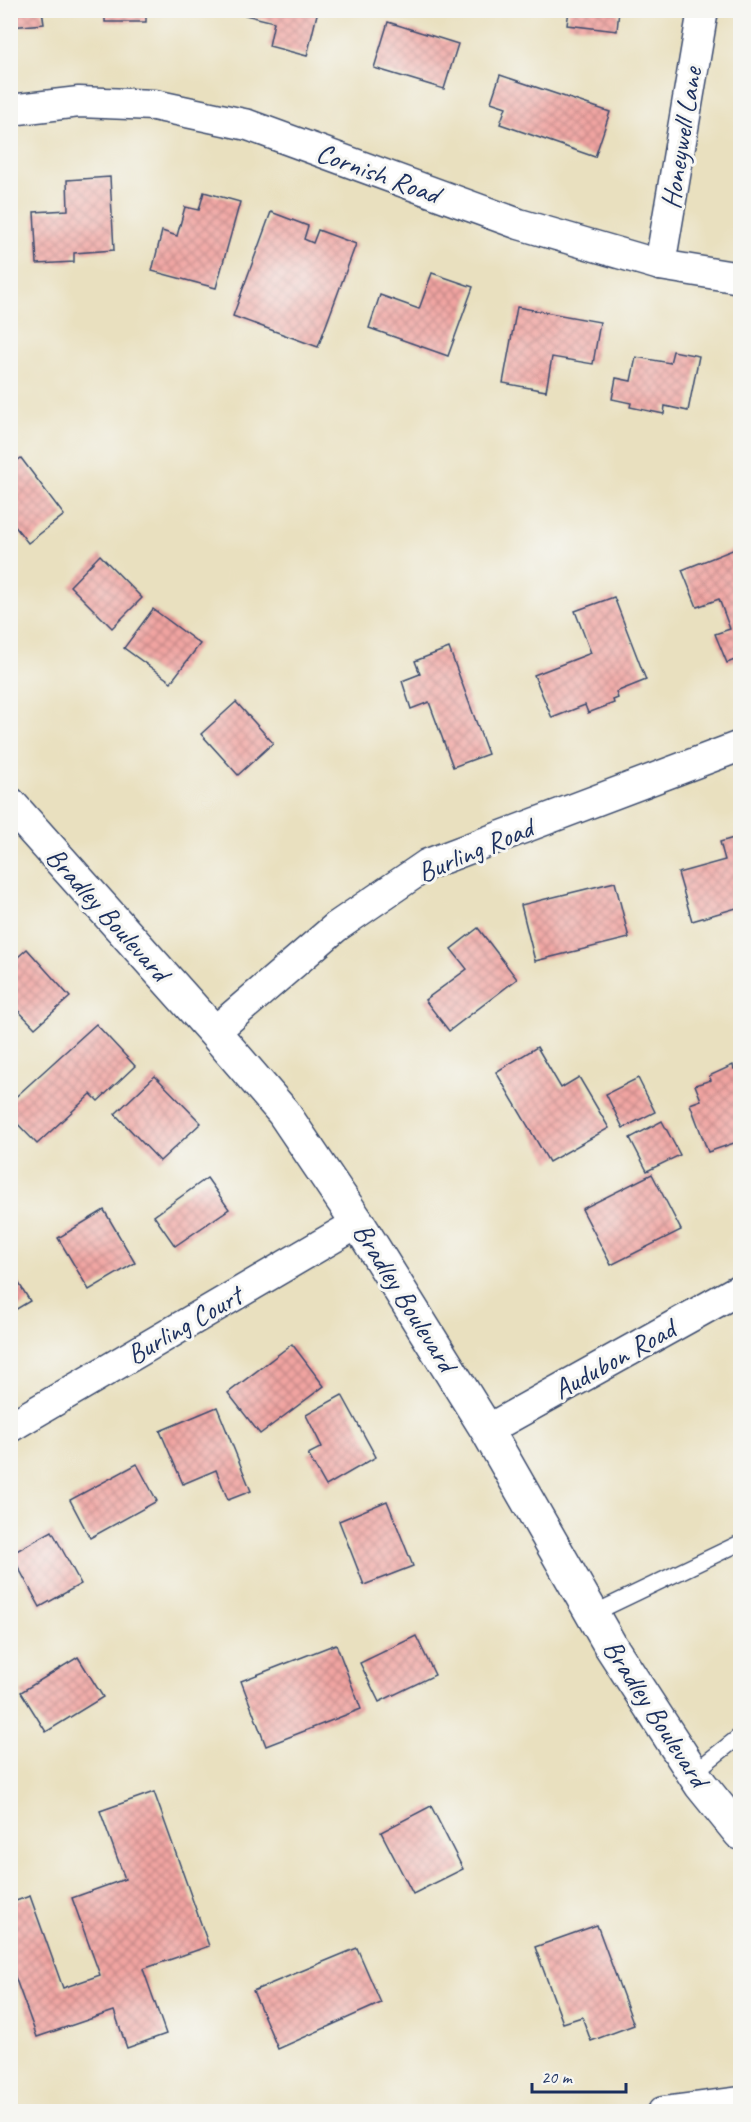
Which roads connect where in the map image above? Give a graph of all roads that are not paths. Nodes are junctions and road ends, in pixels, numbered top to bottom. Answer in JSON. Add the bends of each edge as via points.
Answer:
{"nodes":[{"id":1,"x":703,"y":10,"type":"edge"},
{"id":2,"x":10,"y":110,"type":"edge"},
{"id":3,"x":660,"y":265,"type":"junction"},
{"id":4,"x":741,"y":278,"type":"edge"},
{"id":5,"x":741,"y":746,"type":"edge"},
{"id":6,"x":10,"y":804,"type":"edge"},
{"id":7,"x":214,"y":1032,"type":"junction"},
{"id":8,"x":358,"y":1223,"type":"junction"},
{"id":9,"x":741,"y":1289,"type":"edge"},
{"id":10,"x":10,"y":1427,"type":"edge"},
{"id":11,"x":487,"y":1430,"type":"junction"},
{"id":12,"x":741,"y":1543,"type":"edge"},
{"id":13,"x":592,"y":1614,"type":"junction"},
{"id":14,"x":741,"y":1736,"type":"edge"},
{"id":15,"x":693,"y":1773,"type":"junction"},
{"id":16,"x":741,"y":1833,"type":"edge"},
{"id":17,"x":741,"y":2102,"type":"edge"},
{"id":18,"x":663,"y":2112,"type":"edge"}],
"edges":[{"from":1,"to":3,"type":"street","name":"Honeywell Lane"},
{"from":2,"to":3,"type":"street","name":"Cornish Road","via":[[79,102],[154,105],[248,125],[519,224]]},
{"from":3,"to":4,"type":"street","name":"Cornish Road"},
{"from":5,"to":7,"type":"street","name":"Burling Road","via":[[428,864],[336,927]]},
{"from":6,"to":7,"type":"main road","name":"Bradley Boulevard"},
{"from":7,"to":8,"type":"main road","name":"Bradley Boulevard","via":[[283,1112]]},
{"from":8,"to":10,"type":"street","name":"Burling Court"},
{"from":8,"to":11,"type":"main road","name":"Bradley Boulevard"},
{"from":9,"to":11,"type":"street","name":"Audubon Road"},
{"from":11,"to":13,"type":"main road","name":"Bradley Boulevard"},
{"from":12,"to":13,"type":"lane"},
{"from":13,"to":15,"type":"main road","name":"Bradley Boulevard"},
{"from":14,"to":15,"type":"lane"},
{"from":15,"to":16,"type":"main road","name":"Bradley Boulevard"},
{"from":17,"to":18,"type":"street"}]}
